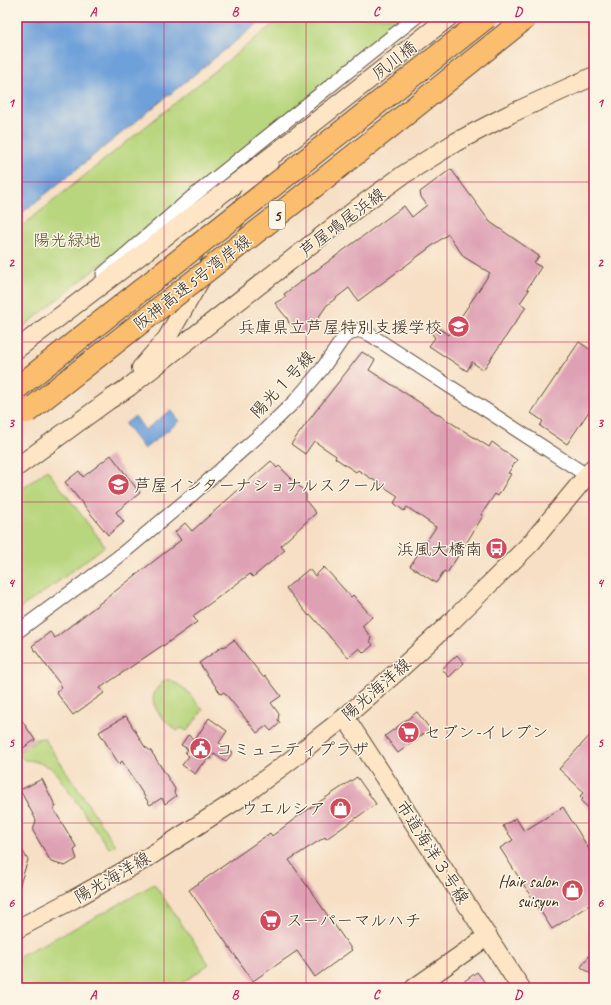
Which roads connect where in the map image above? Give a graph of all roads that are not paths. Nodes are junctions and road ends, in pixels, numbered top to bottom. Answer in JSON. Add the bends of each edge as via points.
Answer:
{"nodes":[{"id":1,"x":416,"y":17,"type":"edge"},
{"id":2,"x":449,"y":17,"type":"edge"},
{"id":3,"x":487,"y":17,"type":"edge"},
{"id":4,"x":527,"y":17,"type":"edge"},
{"id":5,"x":594,"y":76,"type":"edge"},
{"id":6,"x":340,"y":103,"type":"joint"},
{"id":7,"x":282,"y":148,"type":"junction"},
{"id":8,"x":17,"y":349,"type":"edge"},
{"id":9,"x":17,"y":388,"type":"edge"},
{"id":10,"x":109,"y":400,"type":"junction"},
{"id":11,"x":27,"y":412,"type":"dead end"},
{"id":12,"x":17,"y":467,"type":"edge"},
{"id":13,"x":592,"y":474,"type":"edge"},
{"id":14,"x":17,"y":632,"type":"edge"},
{"id":15,"x":345,"y":717,"type":"junction"},
{"id":16,"x":17,"y":929,"type":"edge"},
{"id":17,"x":488,"y":936,"type":"junction"},
{"id":18,"x":414,"y":988,"type":"edge"},
{"id":19,"x":521,"y":988,"type":"edge"}],
"edges":[{"from":1,"to":8,"type":"street","via":[[192,197]]},
{"from":2,"to":6,"type":"main road","name":"夙川橋"},
{"from":3,"to":9,"type":"highway","name":"阪神高速5号湾岸線","number":"5","bridge":true},
{"from":4,"to":11,"type":"highway","name":"阪神高速5号湾岸線","number":"5","bridge":true},
{"from":5,"to":10,"type":"main road","name":"芦屋鳴尾浜線","via":[[510,114],[456,142],[403,175]]},
{"from":6,"to":7,"type":"main road","name":"芦屋鳴尾浜線"},
{"from":7,"to":8,"type":"main road","name":"芦屋鳴尾浜線"},
{"from":7,"to":10,"type":"main road","name":"芦屋鳴尾浜線","via":[[263,171],[167,338]]},
{"from":10,"to":12,"type":"main road","name":"芦屋鳴尾浜線"},
{"from":13,"to":14,"type":"street","name":"陽光１号線","via":[[369,334],[357,330],[344,337],[322,369],[264,431],[118,558]]},
{"from":13,"to":15,"type":"main road","name":"陽光海洋線","via":[[530,543],[452,621]]},
{"from":15,"to":16,"type":"main road","name":"陽光海洋線","via":[[240,798],[147,858]]},
{"from":15,"to":17,"type":"main road","name":"市道海洋３号線"},
{"from":17,"to":18,"type":"main road"},
{"from":17,"to":19,"type":"main road","name":"市道海洋３号線"}]}
